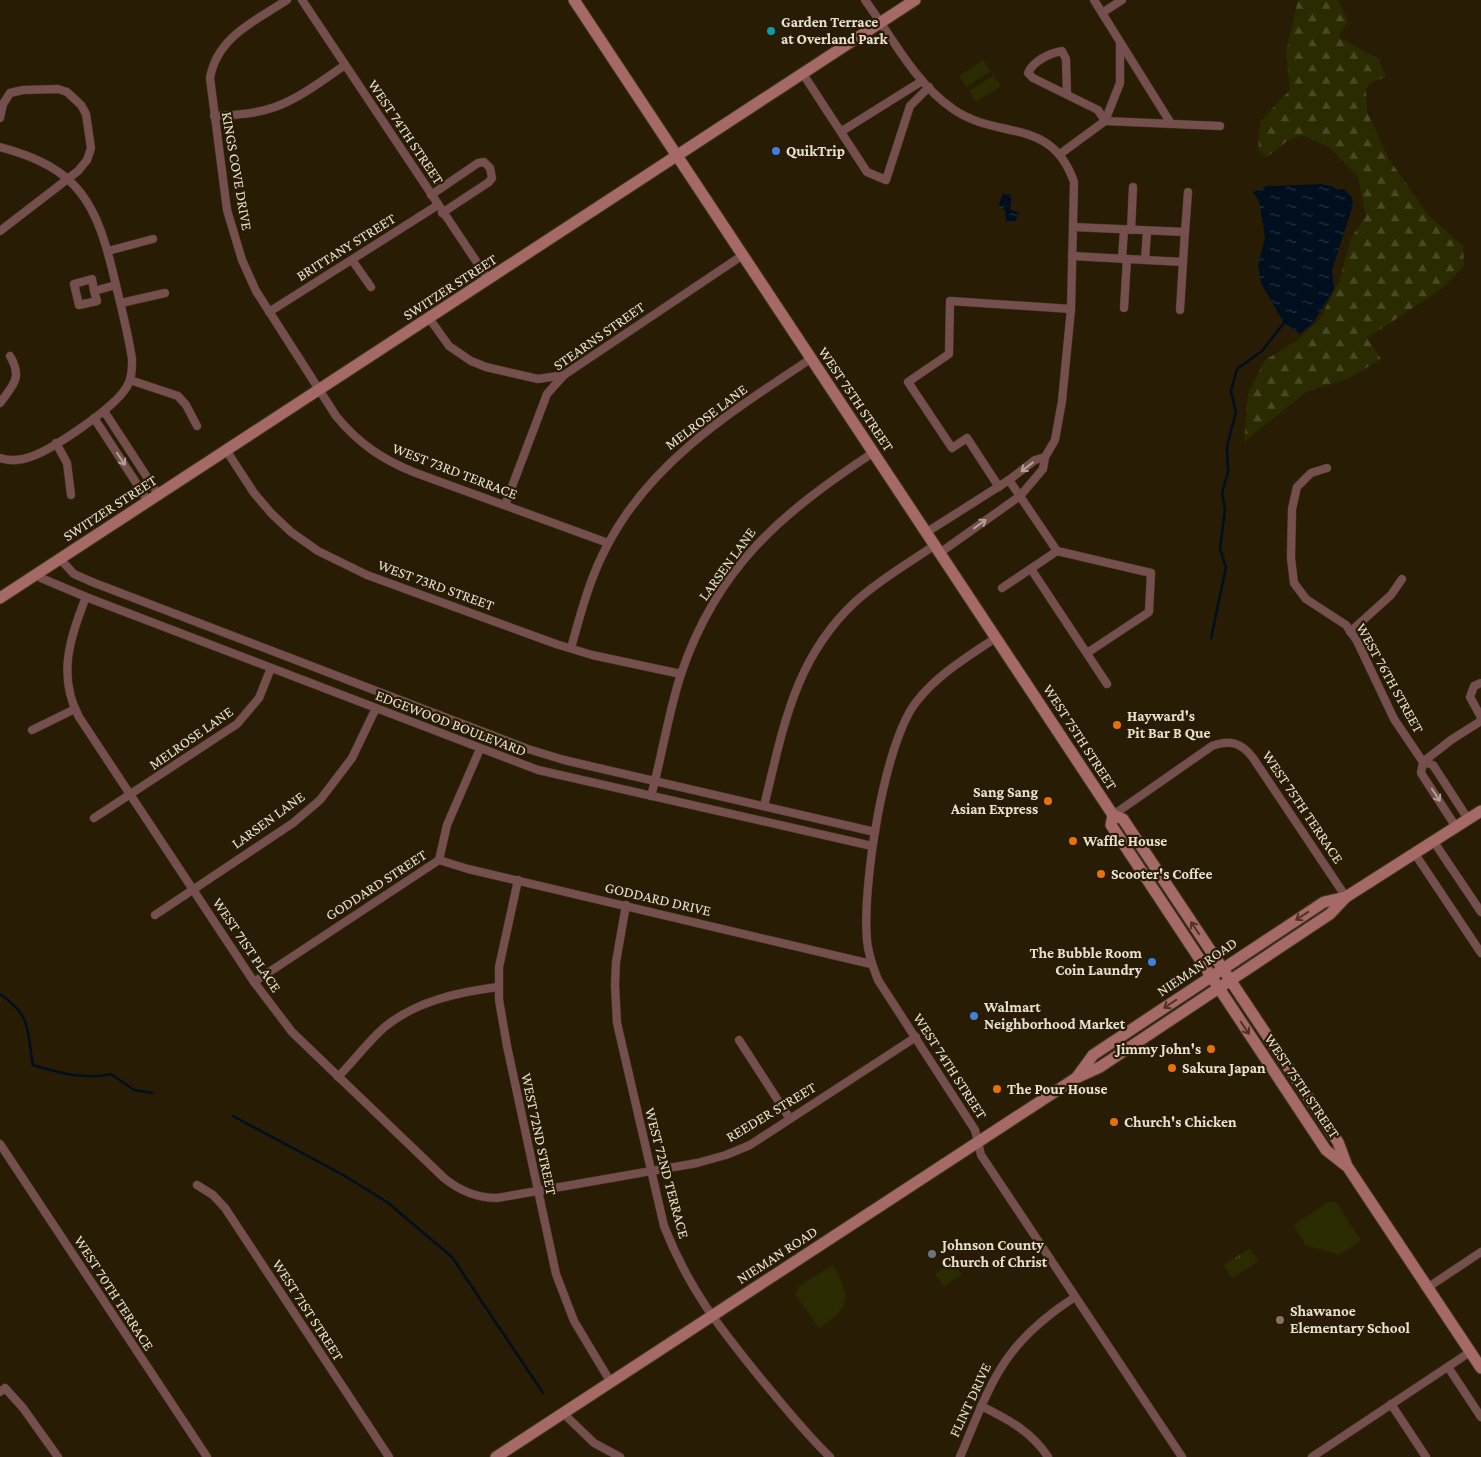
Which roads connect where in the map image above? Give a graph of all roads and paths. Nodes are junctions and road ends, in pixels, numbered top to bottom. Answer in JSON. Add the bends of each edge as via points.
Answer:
{"nodes":[{"id":1,"x":287,"y":0,"type":"edge"},
{"id":2,"x":302,"y":0,"type":"edge"},
{"id":3,"x":574,"y":0,"type":"edge"},
{"id":4,"x":865,"y":0,"type":"edge"},
{"id":5,"x":915,"y":0,"type":"edge"},
{"id":6,"x":1094,"y":0,"type":"edge"},
{"id":7,"x":1122,"y":0,"type":"edge"},
{"id":8,"x":1102,"y":13,"type":"junction"},
{"id":9,"x":881,"y":22,"type":"junction"},
{"id":10,"x":1120,"y":44,"type":"junction"},
{"id":11,"x":345,"y":66,"type":"junction"},
{"id":12,"x":803,"y":74,"type":"junction"},
{"id":13,"x":922,"y":81,"type":"junction"},
{"id":14,"x":929,"y":87,"type":"junction"},
{"id":15,"x":1067,"y":94,"type":"junction"},
{"id":16,"x":214,"y":116,"type":"junction"},
{"id":17,"x":0,"y":118,"type":"edge"},
{"id":18,"x":1105,"y":121,"type":"junction"},
{"id":19,"x":1170,"y":122,"type":"junction"},
{"id":20,"x":1220,"y":126,"type":"dead end"},
{"id":21,"x":842,"y":131,"type":"junction"},
{"id":22,"x":0,"y":147,"type":"edge"},
{"id":23,"x":1060,"y":154,"type":"junction"},
{"id":24,"x":678,"y":157,"type":"junction"},
{"id":25,"x":68,"y":179,"type":"junction"},
{"id":26,"x":1133,"y":187,"type":"dead end"},
{"id":27,"x":1188,"y":192,"type":"dead end"},
{"id":28,"x":431,"y":194,"type":"junction"},
{"id":29,"x":438,"y":205,"type":"junction"},
{"id":30,"x":442,"y":213,"type":"junction"},
{"id":31,"x":1073,"y":228,"type":"junction"},
{"id":32,"x":0,"y":230,"type":"edge"},
{"id":33,"x":1128,"y":230,"type":"junction"},
{"id":34,"x":1147,"y":231,"type":"junction"},
{"id":35,"x":1185,"y":232,"type":"junction"},
{"id":36,"x":153,"y":239,"type":"dead end"},
{"id":37,"x":108,"y":251,"type":"junction"},
{"id":38,"x":743,"y":255,"type":"junction"},
{"id":39,"x":1072,"y":256,"type":"junction"},
{"id":40,"x":1124,"y":259,"type":"junction"},
{"id":41,"x":352,"y":260,"type":"junction"},
{"id":42,"x":1145,"y":260,"type":"junction"},
{"id":43,"x":1183,"y":262,"type":"junction"},
{"id":44,"x":488,"y":280,"type":"junction"},
{"id":45,"x":116,"y":285,"type":"junction"},
{"id":46,"x":371,"y":287,"type":"dead end"},
{"id":47,"x":94,"y":290,"type":"dead end"},
{"id":48,"x":165,"y":293,"type":"dead end"},
{"id":49,"x":120,"y":303,"type":"junction"},
{"id":50,"x":1124,"y":308,"type":"dead end"},
{"id":51,"x":1071,"y":309,"type":"junction"},
{"id":52,"x":1180,"y":310,"type":"dead end"},
{"id":53,"x":270,"y":312,"type":"junction"},
{"id":54,"x":429,"y":318,"type":"junction"},
{"id":55,"x":10,"y":356,"type":"dead end"},
{"id":56,"x":812,"y":358,"type":"junction"},
{"id":57,"x":564,"y":375,"type":"junction"},
{"id":58,"x":130,"y":380,"type":"junction"},
{"id":59,"x":319,"y":389,"type":"junction"},
{"id":60,"x":0,"y":403,"type":"edge"},
{"id":61,"x":104,"y":412,"type":"junction"},
{"id":62,"x":94,"y":418,"type":"junction"},
{"id":63,"x":197,"y":426,"type":"dead end"},
{"id":64,"x":56,"y":443,"type":"junction"},
{"id":65,"x":226,"y":450,"type":"junction"},
{"id":66,"x":874,"y":452,"type":"junction"},
{"id":67,"x":1045,"y":456,"type":"junction"},
{"id":68,"x":0,"y":458,"type":"edge"},
{"id":69,"x":1327,"y":468,"type":"dead end"},
{"id":70,"x":1010,"y":480,"type":"junction"},
{"id":71,"x":999,"y":487,"type":"junction"},
{"id":72,"x":158,"y":494,"type":"junction"},
{"id":73,"x":71,"y":495,"type":"dead end"},
{"id":74,"x":1020,"y":496,"type":"junction"},
{"id":75,"x":148,"y":501,"type":"junction"},
{"id":76,"x":505,"y":505,"type":"junction"},
{"id":77,"x":927,"y":532,"type":"junction"},
{"id":78,"x":608,"y":544,"type":"junction"},
{"id":79,"x":938,"y":549,"type":"junction"},
{"id":80,"x":1057,"y":551,"type":"junction"},
{"id":81,"x":60,"y":558,"type":"junction"},
{"id":82,"x":1031,"y":569,"type":"junction"},
{"id":83,"x":37,"y":574,"type":"junction"},
{"id":84,"x":1402,"y":579,"type":"dead end"},
{"id":85,"x":1002,"y":588,"type":"dead end"},
{"id":86,"x":86,"y":597,"type":"junction"},
{"id":87,"x":0,"y":598,"type":"edge"},
{"id":88,"x":1350,"y":632,"type":"junction"},
{"id":89,"x":997,"y":637,"type":"junction"},
{"id":90,"x":571,"y":648,"type":"junction"},
{"id":91,"x":1087,"y":653,"type":"junction"},
{"id":92,"x":271,"y":668,"type":"junction"},
{"id":93,"x":682,"y":674,"type":"junction"},
{"id":94,"x":1481,"y":683,"type":"edge"},
{"id":95,"x":1107,"y":684,"type":"dead end"},
{"id":96,"x":376,"y":708,"type":"junction"},
{"id":97,"x":75,"y":709,"type":"junction"},
{"id":98,"x":1481,"y":719,"type":"edge"},
{"id":99,"x":32,"y":730,"type":"dead end"},
{"id":100,"x":480,"y":749,"type":"junction"},
{"id":101,"x":1423,"y":762,"type":"junction"},
{"id":102,"x":655,"y":781,"type":"junction"},
{"id":103,"x":131,"y":796,"type":"junction"},
{"id":104,"x":651,"y":796,"type":"junction"},
{"id":105,"x":764,"y":806,"type":"junction"},
{"id":106,"x":1481,"y":811,"type":"edge"},
{"id":107,"x":1112,"y":814,"type":"junction"},
{"id":108,"x":94,"y":818,"type":"dead end"},
{"id":109,"x":1468,"y":819,"type":"junction"},
{"id":110,"x":1456,"y":827,"type":"junction"},
{"id":111,"x":876,"y":832,"type":"junction"},
{"id":112,"x":1434,"y":842,"type":"junction"},
{"id":113,"x":872,"y":846,"type":"junction"},
{"id":114,"x":1415,"y":854,"type":"junction"},
{"id":115,"x":439,"y":860,"type":"junction"},
{"id":116,"x":518,"y":880,"type":"junction"},
{"id":117,"x":194,"y":890,"type":"junction"},
{"id":118,"x":1346,"y":897,"type":"junction"},
{"id":119,"x":626,"y":905,"type":"junction"},
{"id":120,"x":1481,"y":912,"type":"edge"},
{"id":121,"x":155,"y":915,"type":"dead end"},
{"id":122,"x":1481,"y":952,"type":"edge"},
{"id":123,"x":871,"y":964,"type":"junction"},
{"id":124,"x":1222,"y":968,"type":"junction"},
{"id":125,"x":1210,"y":976,"type":"junction"},
{"id":126,"x":1230,"y":980,"type":"junction"},
{"id":127,"x":254,"y":982,"type":"junction"},
{"id":128,"x":498,"y":986,"type":"junction"},
{"id":129,"x":1218,"y":988,"type":"junction"},
{"id":130,"x":916,"y":1037,"type":"junction"},
{"id":131,"x":739,"y":1040,"type":"dead end"},
{"id":132,"x":338,"y":1077,"type":"junction"},
{"id":133,"x":1076,"y":1078,"type":"junction"},
{"id":134,"x":790,"y":1119,"type":"junction"},
{"id":135,"x":979,"y":1141,"type":"junction"},
{"id":136,"x":0,"y":1144,"type":"edge"},
{"id":137,"x":1347,"y":1166,"type":"junction"},
{"id":138,"x":650,"y":1171,"type":"junction"},
{"id":139,"x":196,"y":1186,"type":"dead end"},
{"id":140,"x":538,"y":1191,"type":"junction"},
{"id":141,"x":1481,"y":1252,"type":"edge"},
{"id":142,"x":1427,"y":1288,"type":"junction"},
{"id":143,"x":1075,"y":1297,"type":"junction"},
{"id":144,"x":712,"y":1316,"type":"junction"},
{"id":145,"x":1470,"y":1352,"type":"junction"},
{"id":146,"x":1448,"y":1367,"type":"junction"},
{"id":147,"x":1481,"y":1368,"type":"edge"},
{"id":148,"x":610,"y":1381,"type":"junction"},
{"id":149,"x":3,"y":1390,"type":"edge"},
{"id":150,"x":1391,"y":1404,"type":"junction"},
{"id":151,"x":981,"y":1406,"type":"junction"},
{"id":152,"x":563,"y":1412,"type":"junction"},
{"id":153,"x":1481,"y":1417,"type":"edge"},
{"id":154,"x":58,"y":1457,"type":"edge"},
{"id":155,"x":207,"y":1457,"type":"edge"},
{"id":156,"x":389,"y":1457,"type":"edge"},
{"id":157,"x":496,"y":1457,"type":"edge"},
{"id":158,"x":620,"y":1457,"type":"edge"},
{"id":159,"x":830,"y":1457,"type":"edge"},
{"id":160,"x":960,"y":1457,"type":"edge"},
{"id":161,"x":1048,"y":1457,"type":"edge"},
{"id":162,"x":1182,"y":1457,"type":"edge"},
{"id":163,"x":1312,"y":1457,"type":"edge"},
{"id":164,"x":1426,"y":1457,"type":"edge"}],
"edges":[{"from":1,"to":16,"type":"street","name":"KINGS COVE DRIVE","via":[[233,35],[218,53],[210,78]]},
{"from":2,"to":11,"type":"street","name":"WEST 74TH STREET"},
{"from":3,"to":24,"type":"main road","name":"WEST 75TH STREET"},
{"from":4,"to":9,"type":"street"},
{"from":5,"to":9,"type":"main road","name":"SWITZER STREET"},
{"from":6,"to":8,"type":"street"},
{"from":7,"to":8,"type":"street"},
{"from":8,"to":10,"type":"street"},
{"from":9,"to":12,"type":"main road","name":"SWITZER STREET"},
{"from":9,"to":13,"type":"street"},
{"from":10,"to":18,"type":"street","via":[[1120,83]]},
{"from":10,"to":19,"type":"street"},
{"from":11,"to":16,"type":"street","via":[[274,108]]},
{"from":11,"to":28,"type":"street","name":"WEST 74TH STREET"},
{"from":12,"to":21,"type":"street"},
{"from":12,"to":24,"type":"main road","name":"SWITZER STREET"},
{"from":13,"to":14,"type":"street"},
{"from":13,"to":21,"type":"street"},
{"from":14,"to":21,"type":"street","via":[[910,106],[886,180],[867,172]]},
{"from":14,"to":23,"type":"street","via":[[953,109],[968,117],[1035,136]]},
{"from":15,"to":15,"type":"street","via":[[1033,78],[1028,73],[1031,67],[1052,53],[1062,51],[1066,60]]},
{"from":15,"to":18,"type":"street","via":[[1098,110]]},
{"from":16,"to":53,"type":"street","name":"KINGS COVE DRIVE","via":[[231,225],[242,260]]},
{"from":17,"to":25,"type":"street","via":[[6,98],[16,91],[58,89],[74,97],[86,114],[91,148],[87,160]]},
{"from":18,"to":19,"type":"street"},
{"from":18,"to":23,"type":"street"},
{"from":19,"to":20,"type":"street"},
{"from":22,"to":25,"type":"street","via":[[43,162]]},
{"from":23,"to":31,"type":"street","via":[[1074,182]]},
{"from":24,"to":38,"type":"main road","name":"WEST 75TH STREET"},
{"from":24,"to":44,"type":"main road","name":"SWITZER STREET"},
{"from":25,"to":32,"type":"street"},
{"from":25,"to":37,"type":"street","via":[[97,216]]},
{"from":26,"to":33,"type":"street"},
{"from":27,"to":35,"type":"street"},
{"from":28,"to":29,"type":"street","name":"WEST 74TH STREET"},
{"from":28,"to":30,"type":"street","via":[[478,162],[484,162],[490,168],[492,178],[489,182]]},
{"from":29,"to":30,"type":"street","name":"WEST 74TH STREET"},
{"from":29,"to":41,"type":"street","name":"BRITTANY STREET"},
{"from":30,"to":44,"type":"street","name":"WEST 74TH STREET"},
{"from":31,"to":33,"type":"street"},
{"from":31,"to":39,"type":"street"},
{"from":33,"to":34,"type":"street"},
{"from":33,"to":40,"type":"street"},
{"from":34,"to":35,"type":"street"},
{"from":34,"to":42,"type":"street"},
{"from":35,"to":43,"type":"street"},
{"from":36,"to":37,"type":"street"},
{"from":37,"to":45,"type":"street"},
{"from":38,"to":56,"type":"main road","name":"WEST 75TH STREET"},
{"from":38,"to":57,"type":"street","name":"STEARNS STREET"},
{"from":39,"to":40,"type":"street"},
{"from":39,"to":51,"type":"street"},
{"from":40,"to":42,"type":"street"},
{"from":40,"to":50,"type":"street"},
{"from":41,"to":46,"type":"street"},
{"from":41,"to":53,"type":"street","name":"BRITTANY STREET"},
{"from":42,"to":43,"type":"street"},
{"from":43,"to":52,"type":"street"},
{"from":44,"to":54,"type":"main road","name":"SWITZER STREET"},
{"from":45,"to":47,"type":"street"},
{"from":45,"to":49,"type":"street"},
{"from":48,"to":49,"type":"street"},
{"from":49,"to":58,"type":"street","via":[[132,359]]},
{"from":51,"to":67,"type":"street","via":[[1062,401],[1055,440]]},
{"from":51,"to":71,"type":"street","via":[[950,301],[949,354],[908,382],[952,448],[967,438]]},
{"from":53,"to":59,"type":"street","name":"KINGS COVE DRIVE"},
{"from":54,"to":57,"type":"street","via":[[449,346],[471,362],[538,380]]},
{"from":54,"to":59,"type":"main road","name":"SWITZER STREET"},
{"from":55,"to":60,"type":"street","via":[[17,368],[16,379]]},
{"from":56,"to":66,"type":"main road","name":"WEST 75TH STREET"},
{"from":56,"to":78,"type":"street","name":"MELROSE LANE","via":[[689,444],[646,488]]},
{"from":57,"to":76,"type":"street","name":"STEARNS STREET","via":[[547,394]]},
{"from":58,"to":61,"type":"street","via":[[120,397]]},
{"from":58,"to":63,"type":"street","via":[[178,396]]},
{"from":59,"to":65,"type":"main road","name":"SWITZER STREET"},
{"from":59,"to":76,"type":"street","name":"WEST 73RD TERRACE","via":[[349,432],[378,456]]},
{"from":61,"to":62,"type":"street"},
{"from":61,"to":72,"type":"street"},
{"from":62,"to":64,"type":"street"},
{"from":62,"to":75,"type":"street","one_way":true},
{"from":64,"to":68,"type":"street","via":[[29,458]]},
{"from":64,"to":73,"type":"street","via":[[67,462]]},
{"from":65,"to":72,"type":"main road","name":"SWITZER STREET"},
{"from":65,"to":90,"type":"street","name":"WEST 73RD STREET","via":[[254,493],[272,513],[291,532],[318,551],[367,574]]},
{"from":66,"to":77,"type":"main road","name":"WEST 75TH STREET"},
{"from":66,"to":93,"type":"street","name":"LARSEN LANE","via":[[797,506],[767,532],[723,588],[704,620]]},
{"from":67,"to":70,"type":"street","one_way":true},
{"from":67,"to":74,"type":"street","via":[[1043,469]]},
{"from":69,"to":88,"type":"street","name":"WEST 76TH STREET","via":[[1311,472],[1297,487],[1292,509],[1294,584],[1306,599],[1327,611]]},
{"from":70,"to":71,"type":"street"},
{"from":70,"to":74,"type":"street"},
{"from":71,"to":77,"type":"street"},
{"from":72,"to":75,"type":"main road","name":"SWITZER STREET"},
{"from":79,"to":74,"type":"street","one_way":true},
{"from":74,"to":80,"type":"street"},
{"from":75,"to":81,"type":"main road","name":"SWITZER STREET"},
{"from":76,"to":78,"type":"street","name":"WEST 73RD TERRACE"},
{"from":77,"to":79,"type":"main road","name":"WEST 75TH STREET"},
{"from":78,"to":90,"type":"street","name":"MELROSE LANE","via":[[583,603]]},
{"from":79,"to":89,"type":"main road","name":"WEST 75TH STREET"},
{"from":79,"to":105,"type":"street","via":[[856,601],[816,649],[787,709]]},
{"from":80,"to":82,"type":"street"},
{"from":80,"to":91,"type":"street","via":[[1151,573],[1149,612]]},
{"from":81,"to":83,"type":"main road","name":"SWITZER STREET"},
{"from":81,"to":102,"type":"street","name":"EDGEWOOD BOULEVARD","via":[[74,574],[92,582],[504,741],[564,760]]},
{"from":82,"to":85,"type":"street"},
{"from":82,"to":91,"type":"street"},
{"from":83,"to":86,"type":"street","name":"EDGEWOOD BOULEVARD"},
{"from":83,"to":87,"type":"main road","name":"SWITZER STREET"},
{"from":84,"to":88,"type":"street","via":[[1391,595]]},
{"from":86,"to":92,"type":"street","name":"EDGEWOOD BOULEVARD"},
{"from":86,"to":97,"type":"street","name":"WEST 71ST PLACE","via":[[67,654],[67,675]]},
{"from":88,"to":101,"type":"street","name":"WEST 76TH STREET","via":[[1394,719]]},
{"from":89,"to":107,"type":"main road","name":"WEST 75TH STREET"},
{"from":89,"to":111,"type":"street","name":"WEST 74TH STREET","via":[[934,682],[905,718],[896,739]]},
{"from":90,"to":93,"type":"street","name":"WEST 73RD STREET"},
{"from":91,"to":95,"type":"street"},
{"from":92,"to":96,"type":"street","name":"EDGEWOOD BOULEVARD"},
{"from":92,"to":103,"type":"street","name":"MELROSE LANE","via":[[259,698],[237,724]]},
{"from":93,"to":102,"type":"street","name":"LARSEN LANE"},
{"from":94,"to":98,"type":"street","via":[[1474,686],[1470,697]]},
{"from":96,"to":100,"type":"street","name":"EDGEWOOD BOULEVARD"},
{"from":96,"to":117,"type":"street","name":"LARSEN LANE","via":[[352,758],[320,800],[293,823]]},
{"from":97,"to":99,"type":"street"},
{"from":97,"to":103,"type":"street","name":"WEST 71ST PLACE"},
{"from":98,"to":101,"type":"street"},
{"from":100,"to":104,"type":"street","name":"EDGEWOOD BOULEVARD","via":[[538,770]]},
{"from":100,"to":115,"type":"street","name":"GODDARD STREET","via":[[447,825]]},
{"from":101,"to":109,"type":"street","name":"WEST 76TH STREET","via":[[1433,765]]},
{"from":101,"to":110,"type":"street","name":"WEST 76TH STREET","one_way":true,"via":[[1422,773]]},
{"from":102,"to":104,"type":"street","name":"LARSEN LANE"},
{"from":102,"to":105,"type":"street","name":"EDGEWOOD BOULEVARD"},
{"from":103,"to":108,"type":"street","name":"MELROSE LANE"},
{"from":103,"to":117,"type":"street","name":"WEST 71ST PLACE"},
{"from":104,"to":113,"type":"street","name":"EDGEWOOD BOULEVARD"},
{"from":105,"to":111,"type":"street","name":"EDGEWOOD BOULEVARD"},
{"from":106,"to":109,"type":"main road","name":"NIEMAN ROAD"},
{"from":107,"to":118,"type":"street","name":"WEST 75TH TERRACE","via":[[1202,753],[1221,743],[1240,745],[1247,750]]},
{"from":124,"to":107,"type":"main road","name":"WEST 75TH STREET","one_way":true,"via":[[1123,819]]},
{"from":107,"to":125,"type":"main road","name":"WEST 75TH STREET","via":[[1111,825]]},
{"from":109,"to":110,"type":"main road","name":"NIEMAN ROAD"},
{"from":110,"to":112,"type":"main road","name":"NIEMAN ROAD"},
{"from":111,"to":113,"type":"street","name":"WEST 74TH STREET"},
{"from":112,"to":114,"type":"main road","name":"NIEMAN ROAD"},
{"from":112,"to":120,"type":"street"},
{"from":113,"to":123,"type":"street","name":"WEST 74TH STREET","via":[[867,939]]},
{"from":114,"to":118,"type":"main road","name":"NIEMAN ROAD"},
{"from":114,"to":122,"type":"street"},
{"from":115,"to":116,"type":"street","name":"GODDARD DRIVE"},
{"from":115,"to":127,"type":"street","name":"GODDARD STREET"},
{"from":116,"to":119,"type":"street","name":"GODDARD DRIVE"},
{"from":116,"to":128,"type":"street","name":"WEST 72ND STREET","via":[[501,951]]},
{"from":117,"to":121,"type":"street","name":"LARSEN LANE"},
{"from":117,"to":127,"type":"street","name":"WEST 71ST PLACE"},
{"from":118,"to":124,"type":"main road","name":"NIEMAN ROAD","one_way":true,"via":[[1324,902]]},
{"from":118,"to":126,"type":"main road","name":"NIEMAN ROAD","via":[[1330,914]]},
{"from":119,"to":123,"type":"street","name":"GODDARD DRIVE"},
{"from":119,"to":138,"type":"street","name":"WEST 72ND TERRACE","via":[[616,962],[615,1004]]},
{"from":123,"to":130,"type":"street","name":"WEST 74TH STREET"},
{"from":124,"to":125,"type":"main road","name":"NIEMAN ROAD"},
{"from":124,"to":126,"type":"main road","name":"WEST 75TH STREET"},
{"from":125,"to":129,"type":"main road","name":"WEST 75TH STREET"},
{"from":125,"to":133,"type":"main road","name":"NIEMAN ROAD","one_way":true,"via":[[1093,1055]]},
{"from":126,"to":129,"type":"main road","name":"NIEMAN ROAD"},
{"from":126,"to":137,"type":"main road","name":"WEST 75TH STREET","via":[[1338,1142]]},
{"from":127,"to":132,"type":"street","name":"WEST 71ST PLACE","via":[[292,1032]]},
{"from":128,"to":132,"type":"street","via":[[437,999],[415,1008],[386,1027]]},
{"from":128,"to":140,"type":"street","name":"WEST 72ND STREET","via":[[507,1046]]},
{"from":129,"to":133,"type":"main road","name":"NIEMAN ROAD","via":[[1100,1067]]},
{"from":129,"to":137,"type":"main road","name":"WEST 75TH STREET","one_way":true,"via":[[1326,1150]]},
{"from":130,"to":134,"type":"street","name":"REEDER STREET"},
{"from":130,"to":135,"type":"street","name":"WEST 74TH STREET"},
{"from":131,"to":134,"type":"street"},
{"from":132,"to":140,"type":"street","name":"WEST 71ST PLACE","via":[[459,1189],[487,1198]]},
{"from":133,"to":135,"type":"main road","name":"NIEMAN ROAD"},
{"from":134,"to":138,"type":"street","name":"REEDER STREET","via":[[750,1145],[726,1155]]},
{"from":135,"to":143,"type":"street","name":"WEST 74TH STREET","via":[[982,1155]]},
{"from":135,"to":144,"type":"main road","name":"NIEMAN ROAD"},
{"from":136,"to":155,"type":"street","name":"WEST 70TH TERRACE"},
{"from":137,"to":142,"type":"main road","name":"WEST 75TH STREET"},
{"from":138,"to":140,"type":"street","name":"REEDER STREET"},
{"from":138,"to":144,"type":"street","name":"WEST 72ND TERRACE","via":[[664,1226],[676,1256]]},
{"from":139,"to":156,"type":"street","name":"WEST 71ST STREET","via":[[225,1208]]},
{"from":140,"to":148,"type":"street","name":"WEST 72ND STREET","via":[[563,1294],[586,1343]]},
{"from":141,"to":142,"type":"street"},
{"from":142,"to":145,"type":"main road","name":"WEST 75TH STREET"},
{"from":143,"to":151,"type":"street","name":"FLINT DRIVE","via":[[1041,1320],[1014,1347],[999,1368]]},
{"from":143,"to":162,"type":"street","name":"WEST 74TH STREET"},
{"from":144,"to":148,"type":"main road","name":"NIEMAN ROAD"},
{"from":144,"to":159,"type":"street","name":"WEST 72ND TERRACE","via":[[802,1428]]},
{"from":145,"to":146,"type":"street"},
{"from":145,"to":147,"type":"main road","name":"WEST 75TH STREET"},
{"from":146,"to":150,"type":"street"},
{"from":146,"to":153,"type":"street"},
{"from":148,"to":152,"type":"main road","name":"NIEMAN ROAD"},
{"from":149,"to":154,"type":"street","via":[[23,1408]]},
{"from":150,"to":163,"type":"street"},
{"from":150,"to":164,"type":"street"},
{"from":151,"to":160,"type":"street","name":"FLINT DRIVE"},
{"from":151,"to":161,"type":"street","via":[[1010,1420],[1029,1434]]},
{"from":152,"to":157,"type":"main road","name":"NIEMAN ROAD"},
{"from":152,"to":158,"type":"street","via":[[594,1443]]}]}
